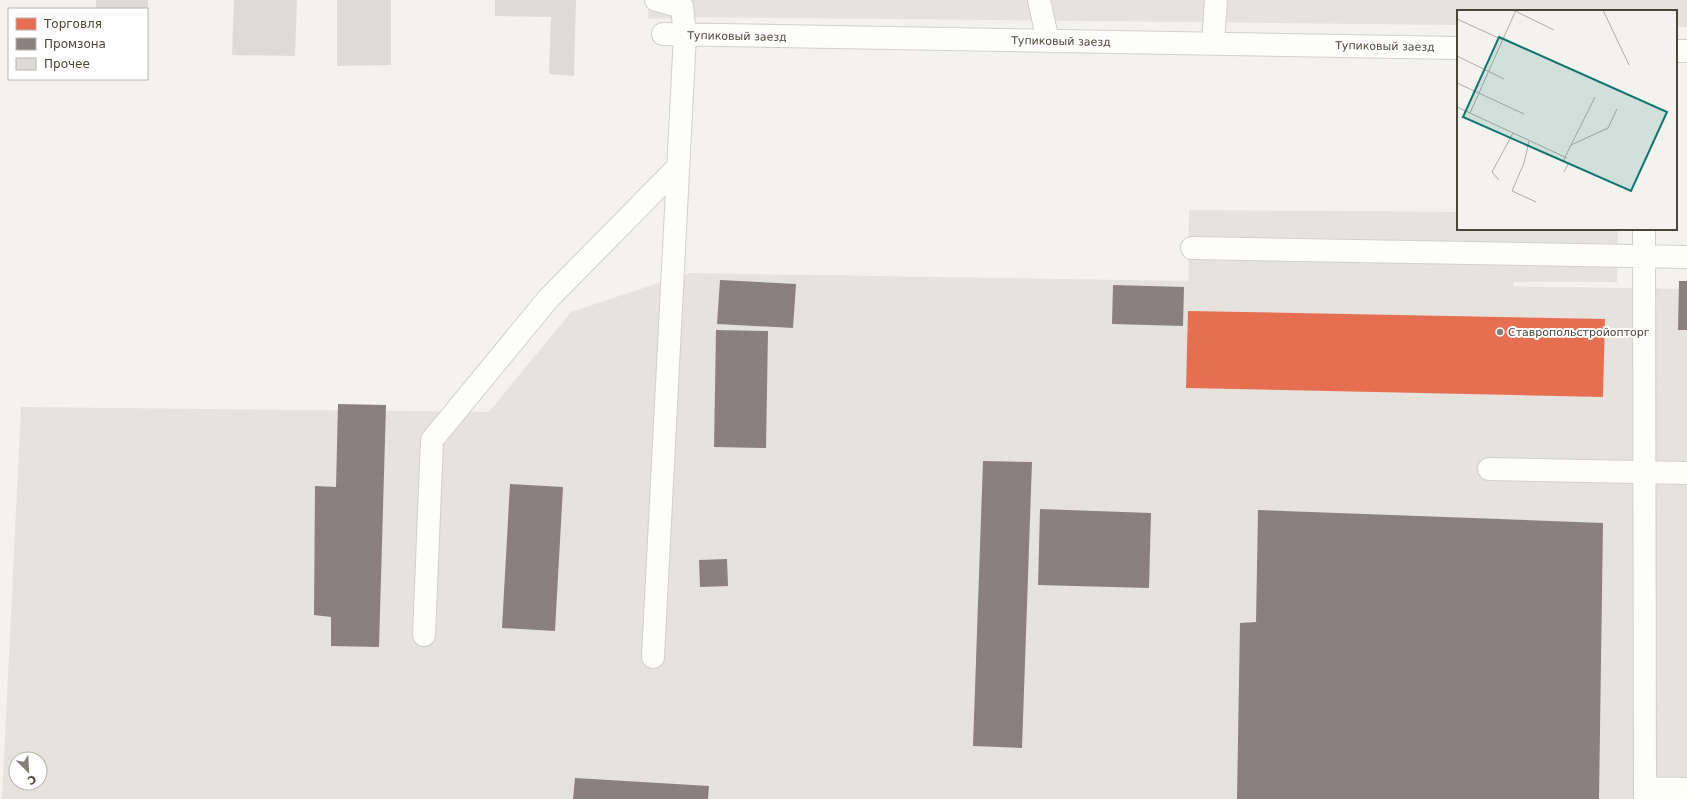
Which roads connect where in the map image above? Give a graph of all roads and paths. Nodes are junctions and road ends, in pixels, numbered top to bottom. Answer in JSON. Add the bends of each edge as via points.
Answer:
{"nodes":[{"id":1,"x":656,"y":0,"type":"edge"},
{"id":2,"x":1039,"y":0,"type":"edge"},
{"id":3,"x":1216,"y":0,"type":"edge"},
{"id":4,"x":674,"y":35,"type":"junction"},
{"id":5,"x":1048,"y":41,"type":"junction"},
{"id":6,"x":1213,"y":44,"type":"junction"},
{"id":7,"x":1457,"y":48,"type":"edge"},
{"id":8,"x":1677,"y":51,"type":"edge"},
{"id":9,"x":1687,"y":52,"type":"edge"},
{"id":10,"x":678,"y":167,"type":"junction"},
{"id":11,"x":1644,"y":230,"type":"edge"},
{"id":12,"x":1192,"y":248,"type":"dead end"},
{"id":13,"x":1645,"y":256,"type":"junction"},
{"id":14,"x":1687,"y":257,"type":"edge"},
{"id":15,"x":1489,"y":469,"type":"dead end"},
{"id":16,"x":1645,"y":472,"type":"junction"},
{"id":17,"x":1687,"y":473,"type":"edge"},
{"id":18,"x":424,"y":636,"type":"dead end"},
{"id":19,"x":653,"y":657,"type":"dead end"},
{"id":20,"x":1687,"y":789,"type":"edge"},
{"id":21,"x":1645,"y":793,"type":"edge"}],
"edges":[{"from":1,"to":4,"type":"street","via":[[682,7]]},
{"from":2,"to":5,"type":"street"},
{"from":3,"to":6,"type":"street"},
{"from":4,"to":5,"type":"street","name":"Тупиковый заезд"},
{"from":4,"to":10,"type":"street"},
{"from":5,"to":6,"type":"street","name":"Тупиковый заезд"},
{"from":6,"to":7,"type":"street","name":"Тупиковый заезд"},
{"from":8,"to":9,"type":"street"},
{"from":10,"to":18,"type":"street","via":[[548,298],[432,440]]},
{"from":10,"to":19,"type":"street"},
{"from":11,"to":13,"type":"street"},
{"from":12,"to":13,"type":"street"},
{"from":13,"to":14,"type":"street"},
{"from":13,"to":16,"type":"street"},
{"from":15,"to":16,"type":"street"},
{"from":16,"to":17,"type":"street"},
{"from":16,"to":21,"type":"street"},
{"from":20,"to":21,"type":"street"}]}
